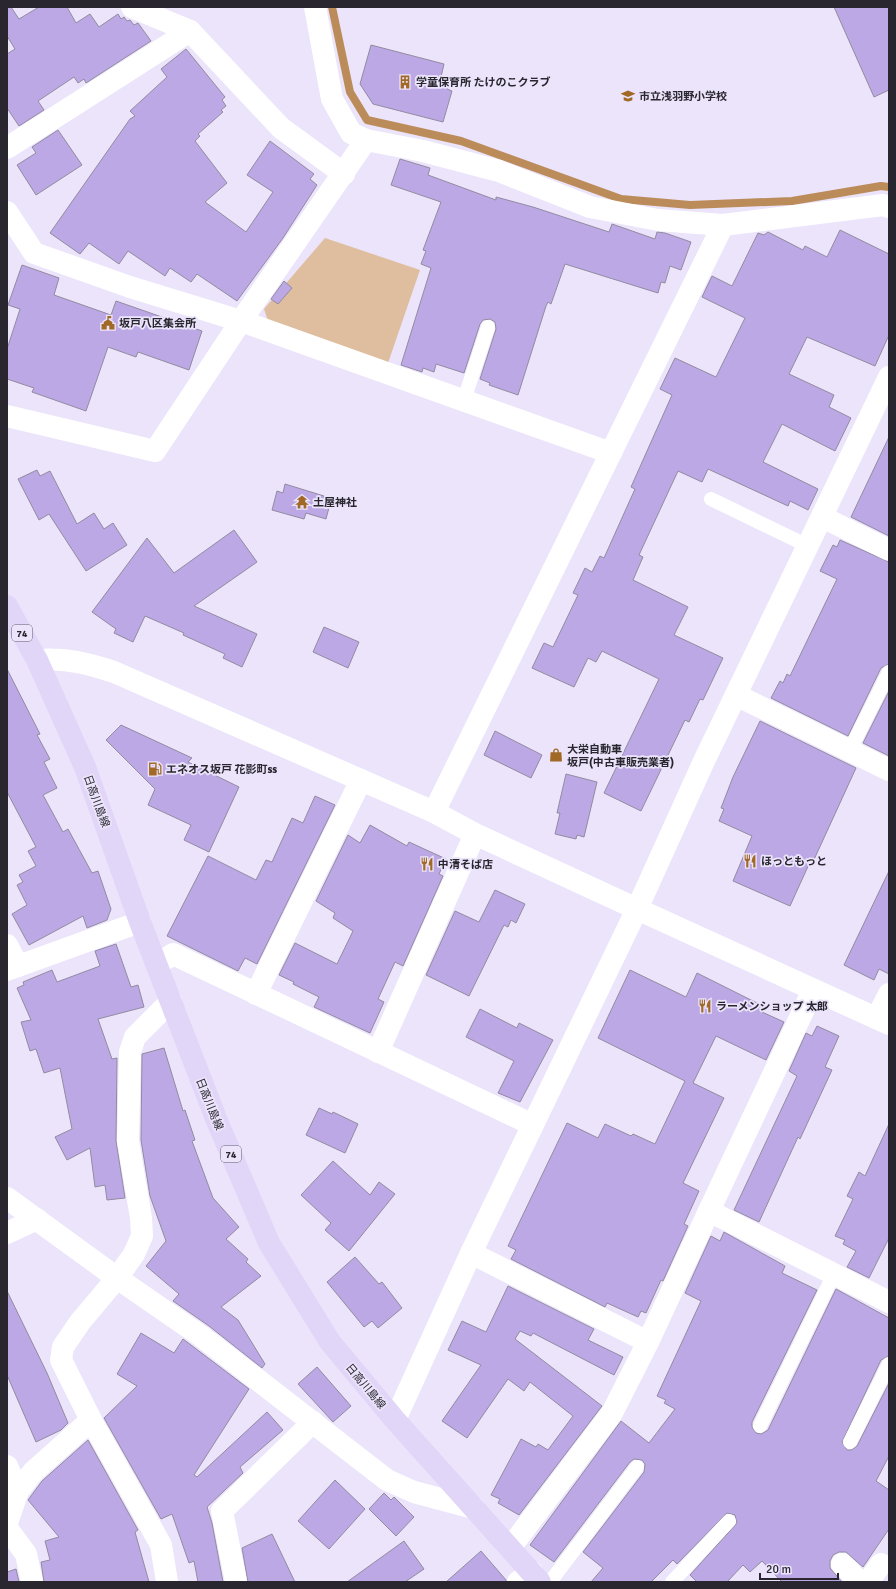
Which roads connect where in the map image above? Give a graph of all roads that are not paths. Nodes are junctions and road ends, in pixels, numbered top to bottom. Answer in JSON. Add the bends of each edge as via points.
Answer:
{"nodes":[{"id":1,"x":132,"y":7,"type":"edge"},
{"id":2,"x":318,"y":8,"type":"edge"},
{"id":3,"x":190,"y":31,"type":"junction"},
{"id":4,"x":366,"y":140,"type":"junction"},
{"id":5,"x":7,"y":148,"type":"edge"},
{"id":6,"x":344,"y":174,"type":"junction"},
{"id":7,"x":889,"y":207,"type":"edge"},
{"id":8,"x":7,"y":212,"type":"edge"},
{"id":9,"x":723,"y":225,"type":"junction"},
{"id":10,"x":241,"y":321,"type":"junction"},
{"id":11,"x":488,"y":327,"type":"dead end"},
{"id":12,"x":889,"y":377,"type":"edge"},
{"id":13,"x":464,"y":400,"type":"junction"},
{"id":14,"x":7,"y":416,"type":"edge"},
{"id":15,"x":611,"y":452,"type":"junction"},
{"id":16,"x":711,"y":499,"type":"dead end"},
{"id":17,"x":822,"y":517,"type":"junction"},
{"id":18,"x":808,"y":546,"type":"junction"},
{"id":19,"x":889,"y":550,"type":"edge"},
{"id":20,"x":7,"y":606,"type":"edge"},
{"id":21,"x":37,"y":660,"type":"junction"},
{"id":22,"x":889,"y":672,"type":"edge"},
{"id":23,"x":736,"y":696,"type":"junction"},
{"id":24,"x":850,"y":750,"type":"junction"},
{"id":25,"x":889,"y":770,"type":"edge"},
{"id":26,"x":361,"y":780,"type":"junction"},
{"id":27,"x":434,"y":812,"type":"junction"},
{"id":28,"x":475,"y":834,"type":"junction"},
{"id":29,"x":637,"y":909,"type":"junction"},
{"id":30,"x":140,"y":922,"type":"junction"},
{"id":31,"x":7,"y":945,"type":"edge"},
{"id":32,"x":157,"y":965,"type":"junction"},
{"id":33,"x":13,"y":968,"type":"edge"},
{"id":34,"x":813,"y":990,"type":"junction"},
{"id":35,"x":256,"y":994,"type":"junction"},
{"id":36,"x":889,"y":994,"type":"edge"},
{"id":37,"x":171,"y":1001,"type":"junction"},
{"id":38,"x":883,"y":1021,"type":"edge"},
{"id":39,"x":378,"y":1052,"type":"junction"},
{"id":40,"x":533,"y":1125,"type":"junction"},
{"id":41,"x":7,"y":1198,"type":"edge"},
{"id":42,"x":709,"y":1211,"type":"junction"},
{"id":43,"x":37,"y":1219,"type":"junction"},
{"id":44,"x":7,"y":1233,"type":"edge"},
{"id":45,"x":471,"y":1253,"type":"junction"},
{"id":46,"x":834,"y":1274,"type":"junction"},
{"id":47,"x":118,"y":1278,"type":"junction"},
{"id":48,"x":889,"y":1302,"type":"edge"},
{"id":49,"x":648,"y":1342,"type":"junction"},
{"id":50,"x":889,"y":1364,"type":"edge"},
{"id":51,"x":91,"y":1420,"type":"junction"},
{"id":52,"x":395,"y":1420,"type":"junction"},
{"id":53,"x":313,"y":1422,"type":"junction"},
{"id":54,"x":760,"y":1426,"type":"dead end"},
{"id":55,"x":850,"y":1442,"type":"dead end"},
{"id":56,"x":7,"y":1466,"type":"edge"},
{"id":57,"x":637,"y":1467,"type":"dead end"},
{"id":58,"x":18,"y":1491,"type":"junction"},
{"id":59,"x":474,"y":1508,"type":"junction"},
{"id":60,"x":729,"y":1521,"type":"dead end"},
{"id":61,"x":7,"y":1523,"type":"edge"},
{"id":62,"x":7,"y":1528,"type":"edge"},
{"id":63,"x":510,"y":1548,"type":"junction"},
{"id":64,"x":842,"y":1564,"type":"dead end"},
{"id":65,"x":881,"y":1564,"type":"dead end"},
{"id":66,"x":535,"y":1580,"type":"edge"},
{"id":67,"x":32,"y":1582,"type":"edge"},
{"id":68,"x":167,"y":1582,"type":"edge"},
{"id":69,"x":236,"y":1582,"type":"edge"},
{"id":70,"x":672,"y":1582,"type":"edge"},
{"id":71,"x":860,"y":1582,"type":"edge"},
{"id":72,"x":868,"y":1582,"type":"edge"}],
"edges":[{"from":1,"to":3,"type":"street"},
{"from":2,"to":4,"type":"street","via":[[332,98],[351,133]]},
{"from":3,"to":5,"type":"street"},
{"from":3,"to":6,"type":"street","via":[[281,128]]},
{"from":4,"to":6,"type":"street"},
{"from":4,"to":9,"type":"street","via":[[499,171],[590,207],[658,220]]},
{"from":6,"to":10,"type":"street"},
{"from":7,"to":9,"type":"street","via":[[883,205]]},
{"from":8,"to":10,"type":"street","via":[[34,253],[130,287]]},
{"from":9,"to":15,"type":"street"},
{"from":10,"to":13,"type":"street"},
{"from":10,"to":14,"type":"street","via":[[155,451]]},
{"from":11,"to":13,"type":"lane"},
{"from":12,"to":17,"type":"street"},
{"from":13,"to":15,"type":"street"},
{"from":15,"to":27,"type":"street"},
{"from":16,"to":18,"type":"lane"},
{"from":17,"to":18,"type":"street"},
{"from":17,"to":19,"type":"street"},
{"from":18,"to":23,"type":"street"},
{"from":20,"to":21,"type":"main road","name":"日高川島線","number":"74"},
{"from":21,"to":26,"type":"street","via":[[58,658],[84,662],[114,672]]},
{"from":21,"to":30,"type":"main road","name":"日高川島線","number":"74","via":[[85,767]]},
{"from":22,"to":24,"type":"lane"},
{"from":23,"to":24,"type":"street"},
{"from":23,"to":29,"type":"street"},
{"from":24,"to":25,"type":"street"},
{"from":26,"to":27,"type":"street"},
{"from":26,"to":35,"type":"street"},
{"from":27,"to":28,"type":"street"},
{"from":28,"to":29,"type":"street"},
{"from":28,"to":39,"type":"street"},
{"from":29,"to":34,"type":"street"},
{"from":29,"to":40,"type":"street"},
{"from":30,"to":32,"type":"main road","name":"日高川島線","number":"74"},
{"from":30,"to":33,"type":"street"},
{"from":31,"to":33,"type":"street"},
{"from":32,"to":35,"type":"street","via":[[173,954]]},
{"from":32,"to":37,"type":"main road","name":"日高川島線","number":"74"},
{"from":34,"to":38,"type":"street"},
{"from":34,"to":42,"type":"street"},
{"from":35,"to":39,"type":"street"},
{"from":36,"to":38,"type":"street"},
{"from":37,"to":47,"type":"street","via":[[135,1037],[130,1052],[129,1147],[142,1236]]},
{"from":37,"to":52,"type":"main road","name":"日高川島線","number":"74","via":[[217,1122],[269,1243],[330,1342]]},
{"from":39,"to":40,"type":"street"},
{"from":40,"to":45,"type":"street"},
{"from":41,"to":43,"type":"street"},
{"from":42,"to":46,"type":"street"},
{"from":42,"to":49,"type":"street"},
{"from":43,"to":44,"type":"street"},
{"from":43,"to":47,"type":"street"},
{"from":45,"to":49,"type":"street"},
{"from":45,"to":52,"type":"street"},
{"from":46,"to":48,"type":"street"},
{"from":46,"to":54,"type":"lane"},
{"from":47,"to":51,"type":"street","via":[[80,1322],[63,1348],[61,1360]]},
{"from":47,"to":53,"type":"street","via":[[201,1336]]},
{"from":49,"to":63,"type":"street","via":[[612,1413]]},
{"from":50,"to":55,"type":"lane"},
{"from":51,"to":58,"type":"street","via":[[53,1453]]},
{"from":51,"to":68,"type":"street","via":[[161,1545]]},
{"from":52,"to":59,"type":"main road","name":"日高川島線","number":"74"},
{"from":53,"to":59,"type":"street","via":[[387,1480],[414,1492]]},
{"from":53,"to":69,"type":"street","via":[[222,1511]]},
{"from":56,"to":58,"type":"street"},
{"from":57,"to":66,"type":"lane"},
{"from":58,"to":61,"type":"street"},
{"from":59,"to":63,"type":"main road","name":"日高川島線","number":"74"},
{"from":60,"to":70,"type":"lane"},
{"from":62,"to":67,"type":"street","via":[[26,1554]]},
{"from":63,"to":66,"type":"main road","name":"日高川島線","number":"74"},
{"from":64,"to":71,"type":"street"},
{"from":65,"to":72,"type":"street"}]}
